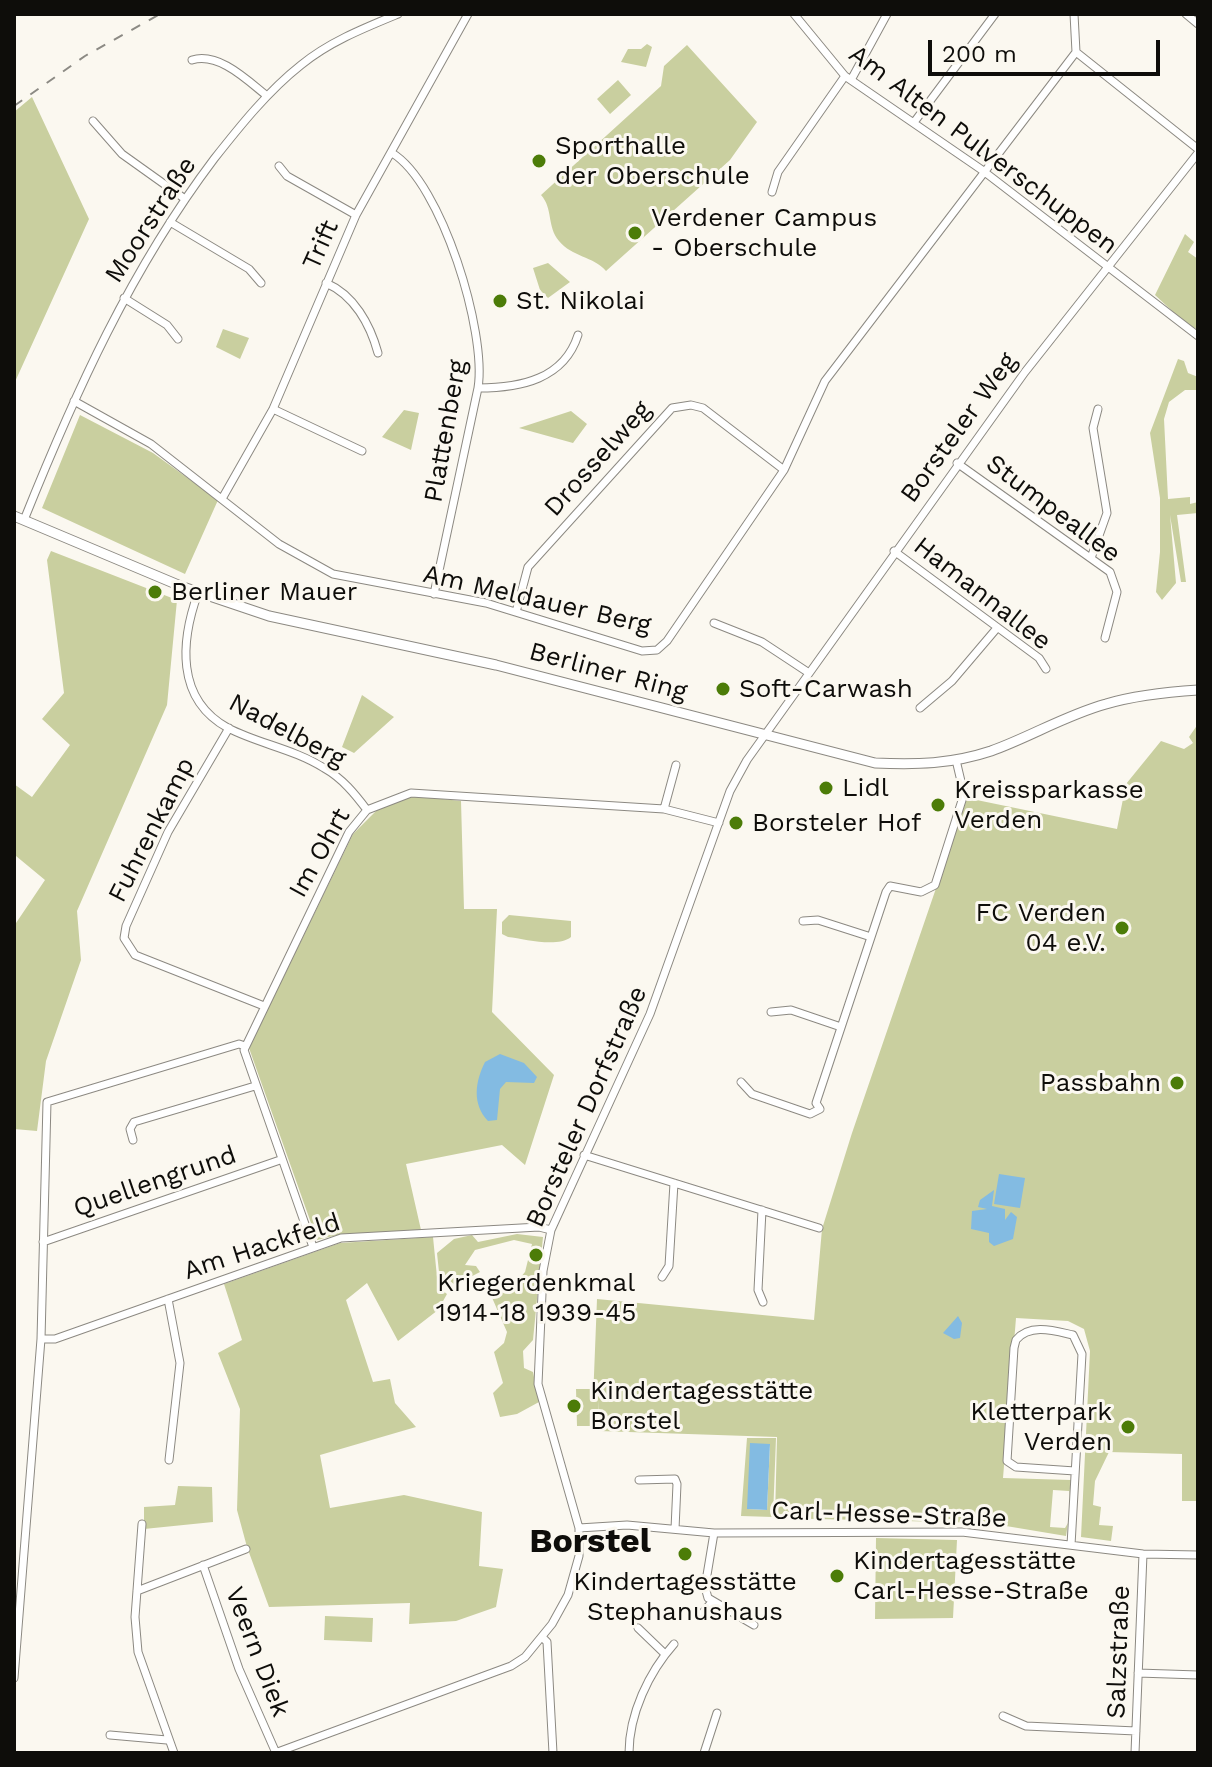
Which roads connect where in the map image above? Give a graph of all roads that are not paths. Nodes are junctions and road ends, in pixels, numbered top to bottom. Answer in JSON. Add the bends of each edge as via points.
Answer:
{"nodes":[{"id":1,"x":398,"y":14,"type":"edge"},
{"id":2,"x":468,"y":14,"type":"edge"},
{"id":3,"x":794,"y":14,"type":"edge"},
{"id":4,"x":887,"y":14,"type":"edge"},
{"id":5,"x":995,"y":14,"type":"edge"},
{"id":6,"x":1074,"y":14,"type":"edge"},
{"id":7,"x":1186,"y":14,"type":"edge"},
{"id":8,"x":1198,"y":24,"type":"edge"},
{"id":9,"x":1076,"y":52,"type":"junction"},
{"id":10,"x":192,"y":60,"type":"dead end"},
{"id":11,"x":848,"y":78,"type":"junction"},
{"id":12,"x":267,"y":96,"type":"junction"},
{"id":13,"x":93,"y":121,"type":"dead end"},
{"id":14,"x":915,"y":121,"type":"junction"},
{"id":15,"x":1198,"y":151,"type":"edge"},
{"id":16,"x":392,"y":153,"type":"junction"},
{"id":17,"x":279,"y":166,"type":"dead end"},
{"id":18,"x":982,"y":170,"type":"junction"},
{"id":19,"x":772,"y":192,"type":"dead end"},
{"id":20,"x":185,"y":199,"type":"junction"},
{"id":21,"x":356,"y":215,"type":"junction"},
{"id":22,"x":170,"y":222,"type":"junction"},
{"id":23,"x":1106,"y":268,"type":"junction"},
{"id":24,"x":261,"y":283,"type":"dead end"},
{"id":25,"x":326,"y":283,"type":"junction"},
{"id":26,"x":124,"y":298,"type":"junction"},
{"id":27,"x":578,"y":335,"type":"dead end"},
{"id":28,"x":1198,"y":336,"type":"edge"},
{"id":29,"x":178,"y":339,"type":"dead end"},
{"id":30,"x":378,"y":353,"type":"dead end"},
{"id":31,"x":478,"y":388,"type":"junction"},
{"id":32,"x":74,"y":401,"type":"junction"},
{"id":33,"x":273,"y":409,"type":"junction"},
{"id":34,"x":1098,"y":409,"type":"dead end"},
{"id":35,"x":362,"y":451,"type":"dead end"},
{"id":36,"x":957,"y":463,"type":"junction"},
{"id":37,"x":784,"y":470,"type":"junction"},
{"id":38,"x":223,"y":497,"type":"junction"},
{"id":39,"x":19,"y":518,"type":"edge"},
{"id":40,"x":894,"y":551,"type":"junction"},
{"id":41,"x":1091,"y":558,"type":"junction"},
{"id":42,"x":198,"y":593,"type":"junction"},
{"id":43,"x":434,"y":594,"type":"junction"},
{"id":44,"x":516,"y":612,"type":"junction"},
{"id":45,"x":714,"y":623,"type":"dead end"},
{"id":46,"x":997,"y":628,"type":"junction"},
{"id":47,"x":1105,"y":638,"type":"dead end"},
{"id":48,"x":1046,"y":669,"type":"dead end"},
{"id":49,"x":809,"y":673,"type":"junction"},
{"id":50,"x":1198,"y":690,"type":"edge"},
{"id":51,"x":920,"y":708,"type":"dead end"},
{"id":52,"x":229,"y":728,"type":"junction"},
{"id":53,"x":765,"y":736,"type":"junction"},
{"id":54,"x":956,"y":760,"type":"junction"},
{"id":55,"x":676,"y":765,"type":"dead end"},
{"id":56,"x":664,"y":809,"type":"junction"},
{"id":57,"x":367,"y":810,"type":"junction"},
{"id":58,"x":719,"y":823,"type":"junction"},
{"id":59,"x":803,"y":921,"type":"dead end"},
{"id":60,"x":871,"y":937,"type":"junction"},
{"id":61,"x":264,"y":1006,"type":"junction"},
{"id":62,"x":771,"y":1012,"type":"dead end"},
{"id":63,"x":841,"y":1027,"type":"junction"},
{"id":64,"x":245,"y":1046,"type":"junction"},
{"id":65,"x":741,"y":1082,"type":"dead end"},
{"id":66,"x":255,"y":1086,"type":"junction"},
{"id":67,"x":133,"y":1140,"type":"dead end"},
{"id":68,"x":584,"y":1155,"type":"junction"},
{"id":69,"x":280,"y":1160,"type":"junction"},
{"id":70,"x":674,"y":1183,"type":"junction"},
{"id":71,"x":762,"y":1210,"type":"junction"},
{"id":72,"x":819,"y":1228,"type":"dead end"},
{"id":73,"x":551,"y":1230,"type":"junction"},
{"id":74,"x":43,"y":1242,"type":"junction"},
{"id":75,"x":313,"y":1247,"type":"junction"},
{"id":76,"x":662,"y":1277,"type":"dead end"},
{"id":77,"x":168,"y":1299,"type":"junction"},
{"id":78,"x":763,"y":1302,"type":"dead end"},
{"id":79,"x":41,"y":1339,"type":"junction"},
{"id":80,"x":169,"y":1460,"type":"dead end"},
{"id":81,"x":1075,"y":1471,"type":"junction"},
{"id":82,"x":639,"y":1480,"type":"dead end"},
{"id":83,"x":142,"y":1524,"type":"dead end"},
{"id":84,"x":579,"y":1528,"type":"junction"},
{"id":85,"x":675,"y":1529,"type":"junction"},
{"id":86,"x":714,"y":1533,"type":"junction"},
{"id":87,"x":1071,"y":1545,"type":"junction"},
{"id":88,"x":246,"y":1549,"type":"dead end"},
{"id":89,"x":1143,"y":1554,"type":"junction"},
{"id":90,"x":1198,"y":1555,"type":"edge"},
{"id":91,"x":203,"y":1565,"type":"junction"},
{"id":92,"x":137,"y":1591,"type":"junction"},
{"id":93,"x":711,"y":1603,"type":"junction"},
{"id":94,"x":699,"y":1617,"type":"dead end"},
{"id":95,"x":754,"y":1625,"type":"dead end"},
{"id":96,"x":638,"y":1628,"type":"dead end"},
{"id":97,"x":543,"y":1638,"type":"junction"},
{"id":98,"x":16,"y":1639,"type":"edge"},
{"id":99,"x":674,"y":1644,"type":"dead end"},
{"id":100,"x":665,"y":1654,"type":"junction"},
{"id":101,"x":1138,"y":1673,"type":"junction"},
{"id":102,"x":1198,"y":1675,"type":"edge"},
{"id":103,"x":14,"y":1678,"type":"edge"},
{"id":104,"x":717,"y":1713,"type":"dead end"},
{"id":105,"x":1003,"y":1716,"type":"dead end"},
{"id":106,"x":1136,"y":1731,"type":"junction"},
{"id":107,"x":110,"y":1735,"type":"dead end"},
{"id":108,"x":167,"y":1740,"type":"junction"},
{"id":109,"x":280,"y":1752,"type":"edge"},
{"id":110,"x":174,"y":1753,"type":"edge"},
{"id":111,"x":553,"y":1753,"type":"edge"},
{"id":112,"x":629,"y":1753,"type":"edge"},
{"id":113,"x":704,"y":1753,"type":"edge"},
{"id":114,"x":1135,"y":1753,"type":"edge"}],
"edges":[{"from":1,"to":12,"type":"street","name":"Moorstraße","via":[[323,49]]},
{"from":2,"to":16,"type":"street","name":"Trift"},
{"from":3,"to":11,"type":"street","name":"Am Alten Pulverschuppen"},
{"from":4,"to":11,"type":"street"},
{"from":5,"to":14,"type":"street"},
{"from":6,"to":9,"type":"street"},
{"from":7,"to":8,"type":"street"},
{"from":9,"to":15,"type":"street"},
{"from":9,"to":18,"type":"street","name":"Am Meldauer Berg"},
{"from":10,"to":12,"type":"street","via":[[209,58]]},
{"from":11,"to":14,"type":"street","name":"Am Alten Pulverschuppen"},
{"from":11,"to":19,"type":"street","via":[[778,172]]},
{"from":12,"to":20,"type":"street","name":"Moorstraße"},
{"from":13,"to":20,"type":"street","via":[[122,154]]},
{"from":14,"to":18,"type":"street","name":"Am Alten Pulverschuppen"},
{"from":15,"to":23,"type":"street","name":"Borsteler Weg"},
{"from":16,"to":21,"type":"street","name":"Trift"},
{"from":16,"to":31,"type":"street","name":"Plattenberg","via":[[422,187],[444,230],[480,347]]},
{"from":17,"to":21,"type":"street","via":[[287,176]]},
{"from":18,"to":23,"type":"street","name":"Am Alten Pulverschuppen"},
{"from":18,"to":37,"type":"street","name":"Am Meldauer Berg","via":[[825,381]]},
{"from":20,"to":22,"type":"street","name":"Moorstraße"},
{"from":21,"to":25,"type":"street","name":"Trift"},
{"from":22,"to":24,"type":"street","via":[[249,269]]},
{"from":22,"to":26,"type":"street","name":"Moorstraße"},
{"from":23,"to":28,"type":"street","name":"Am Alten Pulverschuppen"},
{"from":23,"to":36,"type":"street","name":"Borsteler Weg"},
{"from":25,"to":30,"type":"street","via":[[349,298],[371,329]]},
{"from":25,"to":33,"type":"street","name":"Trift"},
{"from":26,"to":29,"type":"street","via":[[167,325]]},
{"from":26,"to":32,"type":"street","name":"Moorstraße"},
{"from":27,"to":31,"type":"street","via":[[565,363],[550,374]]},
{"from":31,"to":43,"type":"street","name":"Plattenberg"},
{"from":32,"to":38,"type":"street","name":"Am Meldauer Berg","via":[[151,444]]},
{"from":32,"to":39,"type":"street","name":"Moorstraße"},
{"from":33,"to":35,"type":"street"},
{"from":33,"to":38,"type":"street","name":"Trift"},
{"from":34,"to":41,"type":"street","via":[[1093,428],[1107,513]]},
{"from":36,"to":40,"type":"street","name":"Borsteler Weg"},
{"from":36,"to":41,"type":"street","name":"Stumpeallee"},
{"from":37,"to":44,"type":"street","name":"Am Meldauer Berg","via":[[657,650],[642,651]]},
{"from":37,"to":44,"type":"street","name":"Drosselweg","via":[[703,408],[672,408],[528,567]]},
{"from":38,"to":43,"type":"street","name":"Am Meldauer Berg","via":[[279,544],[333,574]]},
{"from":39,"to":42,"type":"street","name":"Berliner Ring"},
{"from":40,"to":46,"type":"street","name":"Hamannallee"},
{"from":40,"to":49,"type":"street","name":"Borsteler Weg"},
{"from":41,"to":47,"type":"street","name":"Stumpeallee","via":[[1117,585]]},
{"from":42,"to":52,"type":"street","name":"Nadelberg","via":[[184,644],[185,668],[196,697]]},
{"from":42,"to":53,"type":"street","name":"Berliner Ring","via":[[269,616],[496,665]]},
{"from":43,"to":44,"type":"street","name":"Am Meldauer Berg"},
{"from":45,"to":49,"type":"street","via":[[762,642]]},
{"from":46,"to":48,"type":"street","name":"Hamannallee"},
{"from":46,"to":51,"type":"street","via":[[952,681]]},
{"from":49,"to":53,"type":"street","name":"Borsteler Weg"},
{"from":50,"to":54,"type":"street","name":"Berliner Ring","via":[[1106,704],[992,751]]},
{"from":52,"to":57,"type":"street","name":"Nadelberg","via":[[327,770]]},
{"from":52,"to":61,"type":"street","name":"Fuhrenkamp","via":[[156,855],[124,938],[135,955]]},
{"from":53,"to":54,"type":"street","name":"Berliner Ring","via":[[875,763],[921,766]]},
{"from":53,"to":58,"type":"street","name":"Borsteler Dorfstraße","via":[[738,776]]},
{"from":54,"to":60,"type":"street","via":[[964,794],[935,885],[921,892],[890,886]]},
{"from":55,"to":56,"type":"street"},
{"from":56,"to":57,"type":"street","name":"Im Ohrt","via":[[411,793]]},
{"from":56,"to":58,"type":"street","name":"Im Ohrt"},
{"from":57,"to":61,"type":"street","name":"Im Ohrt","via":[[349,832]]},
{"from":58,"to":68,"type":"street","name":"Borsteler Dorfstraße","via":[[656,1000]]},
{"from":59,"to":60,"type":"street","via":[[818,920]]},
{"from":60,"to":63,"type":"street"},
{"from":61,"to":64,"type":"street","name":"Im Ohrt"},
{"from":62,"to":63,"type":"street","via":[[791,1010]]},
{"from":63,"to":65,"type":"street","via":[[816,1103],[820,1109],[810,1114],[752,1094]]},
{"from":64,"to":66,"type":"street"},
{"from":64,"to":74,"type":"street","via":[[47,1102]]},
{"from":66,"to":67,"type":"street","via":[[134,1122]]},
{"from":66,"to":69,"type":"street"},
{"from":68,"to":70,"type":"street"},
{"from":68,"to":73,"type":"street","name":"Borsteler Dorfstraße"},
{"from":69,"to":74,"type":"street","name":"Quellengrund"},
{"from":69,"to":75,"type":"street"},
{"from":70,"to":71,"type":"street"},
{"from":70,"to":76,"type":"street","via":[[669,1266]]},
{"from":71,"to":72,"type":"street"},
{"from":71,"to":78,"type":"street","via":[[758,1290]]},
{"from":73,"to":75,"type":"street","name":"Am Hackfeld","via":[[341,1238]]},
{"from":73,"to":84,"type":"street","name":"Borsteler Dorfstraße","via":[[543,1271],[538,1384]]},
{"from":74,"to":79,"type":"street"},
{"from":75,"to":77,"type":"street","name":"Am Hackfeld"},
{"from":77,"to":79,"type":"street","name":"Am Hackfeld","via":[[55,1339]]},
{"from":77,"to":80,"type":"street","via":[[180,1363]]},
{"from":79,"to":98,"type":"street"},
{"from":81,"to":81,"type":"street","via":[[1080,1343],[1073,1335],[1028,1331],[1014,1348],[1007,1461],[1016,1467]]},
{"from":81,"to":87,"type":"street"},
{"from":82,"to":85,"type":"street","via":[[675,1479]]},
{"from":83,"to":92,"type":"street"},
{"from":84,"to":85,"type":"street","name":"Carl-Hesse-Straße"},
{"from":84,"to":97,"type":"street","name":"Borsteler Dorfstraße","via":[[575,1575]]},
{"from":85,"to":86,"type":"street","name":"Carl-Hesse-Straße"},
{"from":86,"to":87,"type":"street","name":"Carl-Hesse-Straße","via":[[962,1532]]},
{"from":86,"to":93,"type":"street","via":[[705,1587]]},
{"from":87,"to":89,"type":"street","name":"Carl-Hesse-Straße"},
{"from":88,"to":91,"type":"street","name":"Veern Diek"},
{"from":89,"to":90,"type":"street","name":"Carl-Hesse-Straße"},
{"from":89,"to":101,"type":"street","name":"Salzstraße"},
{"from":91,"to":92,"type":"street","name":"Veern Diek"},
{"from":91,"to":109,"type":"street","name":"Veern Diek","via":[[244,1682]]},
{"from":92,"to":108,"type":"street","via":[[138,1652]]},
{"from":93,"to":94,"type":"street"},
{"from":93,"to":95,"type":"street"},
{"from":96,"to":100,"type":"street"},
{"from":97,"to":109,"type":"street","name":"Borsteler Dorfstraße","via":[[525,1657],[490,1676]]},
{"from":97,"to":111,"type":"street"},
{"from":98,"to":103,"type":"street"},
{"from":99,"to":100,"type":"street"},
{"from":100,"to":112,"type":"street","via":[[632,1724]]},
{"from":101,"to":102,"type":"street"},
{"from":101,"to":106,"type":"street","name":"Salzstraße"},
{"from":104,"to":113,"type":"street"},
{"from":105,"to":106,"type":"street","via":[[1026,1726]]},
{"from":106,"to":114,"type":"street","name":"Salzstraße"},
{"from":107,"to":108,"type":"street"},
{"from":108,"to":110,"type":"street"}]}
